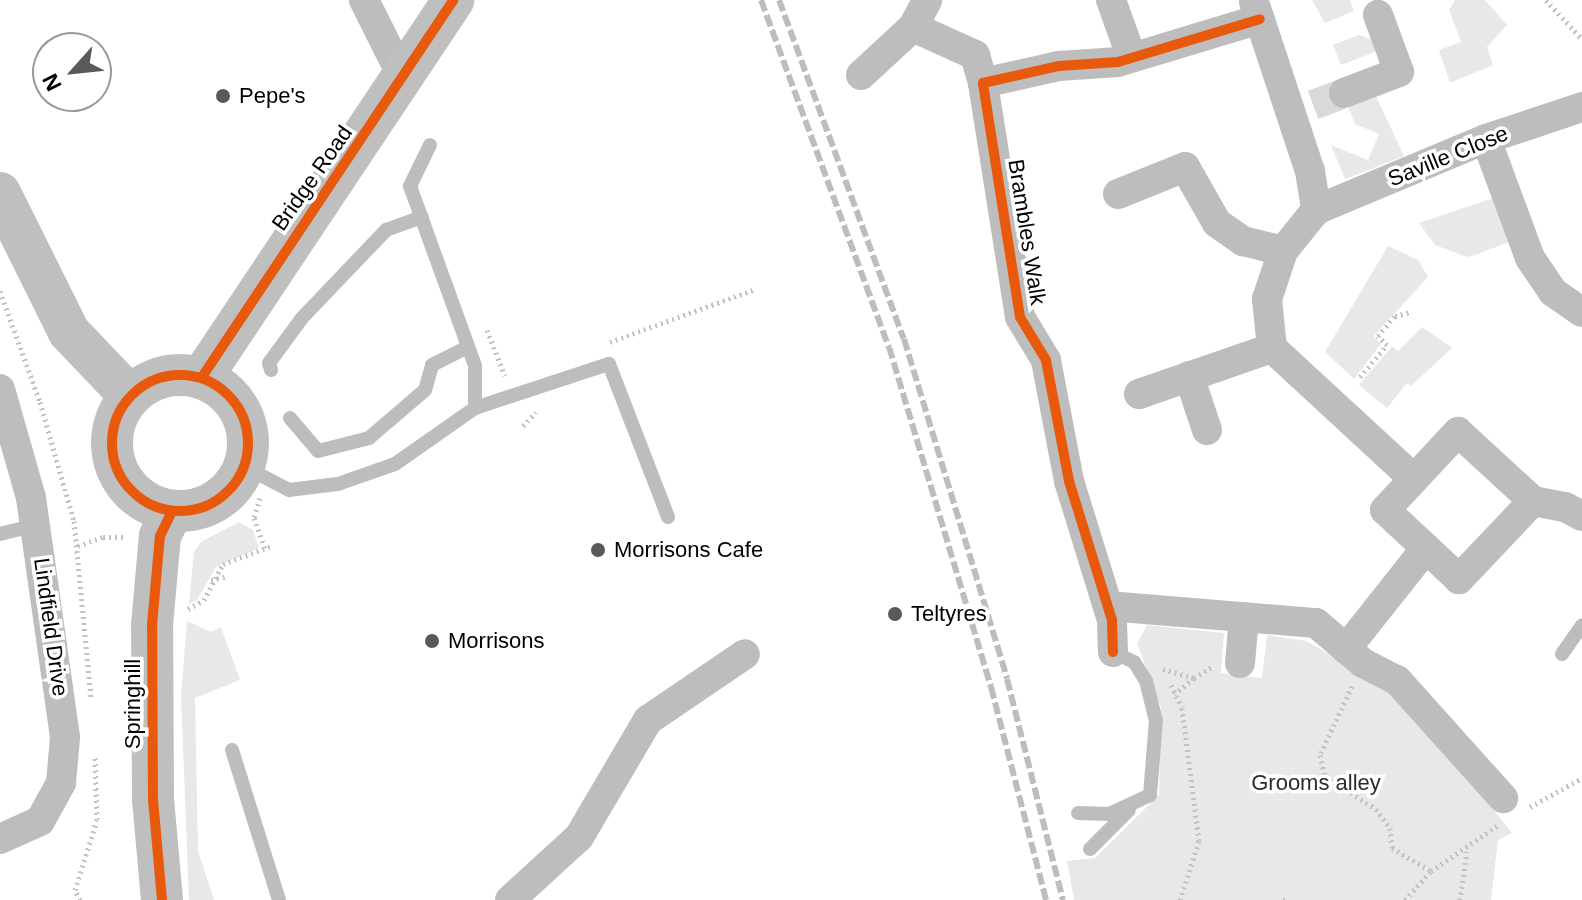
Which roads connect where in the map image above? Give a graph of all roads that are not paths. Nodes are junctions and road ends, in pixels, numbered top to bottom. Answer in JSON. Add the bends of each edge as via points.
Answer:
{"nodes":[{"id":1,"x":364,"y":0,"type":"edge"},
{"id":2,"x":453,"y":0,"type":"edge"},
{"id":3,"x":1111,"y":0,"type":"edge"},
{"id":4,"x":1257,"y":9,"type":"edge"},
{"id":5,"x":920,"y":14,"type":"edge"},
{"id":6,"x":1378,"y":15,"type":"dead end"},
{"id":7,"x":1124,"y":59,"type":"junction"},
{"id":8,"x":861,"y":75,"type":"dead end"},
{"id":9,"x":403,"y":78,"type":"junction"},
{"id":10,"x":983,"y":83,"type":"junction"},
{"id":11,"x":1344,"y":93,"type":"tunnel mouth"},
{"id":12,"x":1582,"y":107,"type":"edge"},
{"id":13,"x":1486,"y":139,"type":"junction"},
{"id":14,"x":430,"y":145,"type":"dead end"},
{"id":15,"x":0,"y":193,"type":"edge"},
{"id":16,"x":1118,"y":194,"type":"dead end"},
{"id":17,"x":1316,"y":210,"type":"junction"},
{"id":18,"x":422,"y":217,"type":"junction"},
{"id":19,"x":1283,"y":251,"type":"junction"},
{"id":20,"x":1582,"y":312,"type":"edge"},
{"id":21,"x":468,"y":347,"type":"junction"},
{"id":22,"x":1272,"y":348,"type":"junction"},
{"id":23,"x":271,"y":370,"type":"dead end"},
{"id":24,"x":1189,"y":376,"type":"junction"},
{"id":25,"x":202,"y":377,"type":"junction"},
{"id":26,"x":0,"y":389,"type":"edge"},
{"id":27,"x":1139,"y":394,"type":"dead end"},
{"id":28,"x":130,"y":396,"type":"junction"},
{"id":29,"x":475,"y":408,"type":"junction"},
{"id":30,"x":290,"y":418,"type":"dead end"},
{"id":31,"x":1207,"y":430,"type":"dead end"},
{"id":32,"x":245,"y":467,"type":"junction"},
{"id":33,"x":1414,"y":479,"type":"junction"},
{"id":34,"x":1533,"y":501,"type":"junction"},
{"id":35,"x":172,"y":511,"type":"junction"},
{"id":36,"x":1582,"y":516,"type":"edge"},
{"id":37,"x":668,"y":517,"type":"dead end"},
{"id":38,"x":35,"y":525,"type":"junction"},
{"id":39,"x":0,"y":534,"type":"edge"},
{"id":40,"x":1426,"y":548,"type":"junction"},
{"id":41,"x":1108,"y":606,"type":"junction"},
{"id":42,"x":1244,"y":617,"type":"junction"},
{"id":43,"x":1582,"y":625,"type":"edge"},
{"id":44,"x":1113,"y":652,"type":"joint"},
{"id":45,"x":745,"y":654,"type":"dead end"},
{"id":46,"x":1562,"y":654,"type":"dead end"},
{"id":47,"x":1354,"y":656,"type":"junction"},
{"id":48,"x":1240,"y":663,"type":"dead end"},
{"id":49,"x":232,"y":750,"type":"dead end"},
{"id":50,"x":1132,"y":806,"type":"junction"},
{"id":51,"x":1509,"y":811,"type":"road end"},
{"id":52,"x":1078,"y":813,"type":"dead end"},
{"id":53,"x":0,"y":839,"type":"edge"},
{"id":54,"x":1090,"y":849,"type":"dead end"},
{"id":55,"x":162,"y":900,"type":"edge"},
{"id":56,"x":279,"y":900,"type":"edge"},
{"id":57,"x":510,"y":900,"type":"edge"}],
"edges":[{"from":1,"to":9,"type":"street"},
{"from":2,"to":9,"type":"street","name":"Bridge Road"},
{"from":3,"to":7,"type":"street"},
{"from":4,"to":7,"type":"street"},
{"from":4,"to":17,"type":"street","via":[[1301,110]]},
{"from":5,"to":8,"type":"street"},
{"from":5,"to":10,"type":"street","name":"Brambles Walk","via":[[975,55]]},
{"from":6,"to":11,"type":"street","via":[[1399,72]]},
{"from":7,"to":10,"type":"street","via":[[1059,66]]},
{"from":9,"to":25,"type":"street","name":"Bridge Road"},
{"from":10,"to":41,"type":"street","name":"Brambles Walk","via":[[1020,317],[1046,360],[1069,481]]},
{"from":12,"to":13,"type":"street","name":"Saville Close"},
{"from":13,"to":17,"type":"street","name":"Saville Close"},
{"from":13,"to":20,"type":"street","via":[[1530,258],[1553,292]]},
{"from":14,"to":18,"type":"lane","via":[[410,186]]},
{"from":15,"to":28,"type":"street","via":[[69,332]]},
{"from":16,"to":19,"type":"street","via":[[1185,167],[1217,223],[1243,241]]},
{"from":17,"to":19,"type":"street","name":"Saville Close"},
{"from":18,"to":21,"type":"lane"},
{"from":18,"to":23,"type":"lane","via":[[386,230],[302,318],[269,363]]},
{"from":19,"to":22,"type":"street","name":"Saville Close","via":[[1267,299]]},
{"from":21,"to":29,"type":"lane","via":[[475,366]]},
{"from":21,"to":30,"type":"lane","via":[[432,365],[425,390],[369,438],[318,451]]},
{"from":22,"to":24,"type":"street"},
{"from":22,"to":33,"type":"street"},
{"from":24,"to":27,"type":"street"},
{"from":24,"to":31,"type":"street"},
{"from":25,"to":28,"type":"street","via":[[163,376]]},
{"from":25,"to":32,"type":"street","via":[[237,404],[246,423]]},
{"from":26,"to":38,"type":"street","name":"Lindfield Drive","via":[[15,429]]},
{"from":28,"to":35,"type":"street","via":[[112,434],[113,456],[134,493]]},
{"from":29,"to":32,"type":"lane","via":[[395,464],[338,484],[289,490]]},
{"from":29,"to":37,"type":"lane","via":[[609,364]]},
{"from":32,"to":35,"type":"street","via":[[216,502]]},
{"from":33,"to":34,"type":"street","via":[[1458,432]]},
{"from":33,"to":40,"type":"street","via":[[1385,510]]},
{"from":34,"to":36,"type":"street"},
{"from":34,"to":40,"type":"street","via":[[1459,579]]},
{"from":35,"to":55,"type":"street","name":"Springhill","via":[[160,536],[152,625],[153,800]]},
{"from":38,"to":39,"type":"lane"},
{"from":38,"to":53,"type":"street","name":"Lindfield Drive","via":[[61,690],[61,783],[40,821]]},
{"from":40,"to":47,"type":"street"},
{"from":41,"to":42,"type":"street"},
{"from":41,"to":44,"type":"street","name":"Brambles Walk"},
{"from":42,"to":47,"type":"street","via":[[1316,623]]},
{"from":42,"to":48,"type":"street"},
{"from":43,"to":46,"type":"lane"},
{"from":44,"to":50,"type":"lane","via":[[1134,662],[1146,681],[1156,721],[1150,795]]},
{"from":45,"to":57,"type":"street","via":[[648,720],[579,837]]},
{"from":47,"to":51,"type":"street","via":[[1397,680]]},
{"from":49,"to":56,"type":"lane"},
{"from":50,"to":52,"type":"lane","via":[[1109,814]]},
{"from":50,"to":54,"type":"lane"}]}
